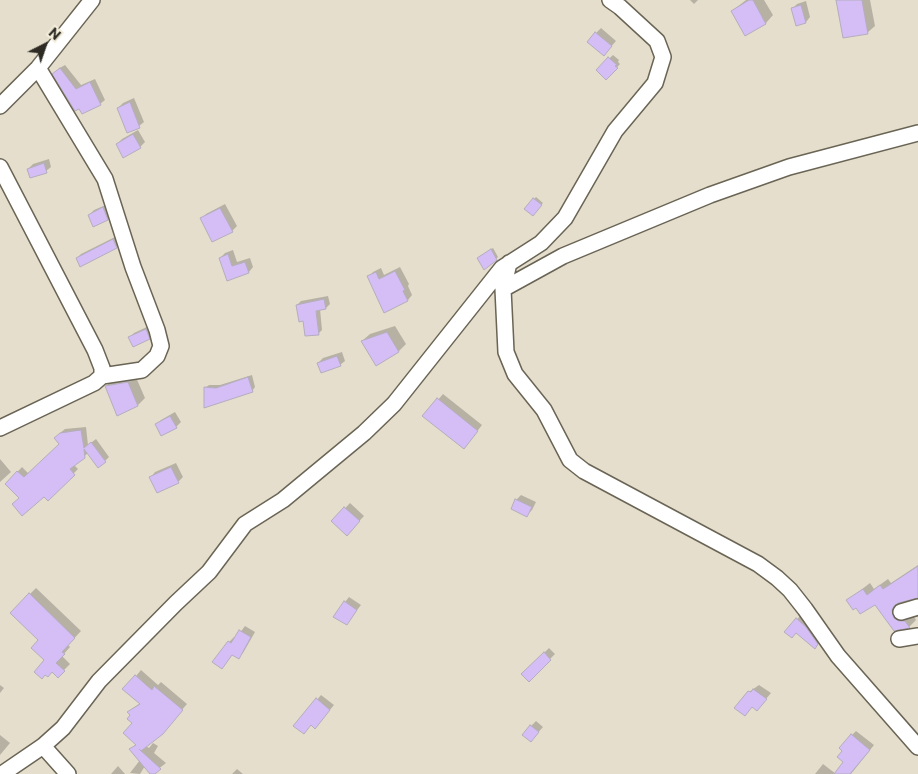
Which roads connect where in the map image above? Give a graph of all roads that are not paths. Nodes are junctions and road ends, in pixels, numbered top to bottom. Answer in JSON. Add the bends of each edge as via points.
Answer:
{"nodes":[{"id":1,"x":92,"y":0,"type":"edge"},
{"id":2,"x":610,"y":0,"type":"edge"},
{"id":3,"x":38,"y":68,"type":"junction"},
{"id":4,"x":19,"y":88,"type":"junction"},
{"id":5,"x":0,"y":89,"type":"edge"},
{"id":6,"x":0,"y":106,"type":"edge"},
{"id":7,"x":918,"y":133,"type":"edge"},
{"id":8,"x":0,"y":167,"type":"edge"},
{"id":9,"x":509,"y":263,"type":"junction"},
{"id":10,"x":503,"y":289,"type":"junction"},
{"id":11,"x":102,"y":376,"type":"junction"},
{"id":12,"x":0,"y":428,"type":"edge"},
{"id":13,"x":918,"y":606,"type":"edge"},
{"id":14,"x":901,"y":612,"type":"dead end"},
{"id":15,"x":918,"y":636,"type":"edge"},
{"id":16,"x":899,"y":639,"type":"dead end"},
{"id":17,"x":43,"y":746,"type":"junction"},
{"id":18,"x":918,"y":747,"type":"edge"},
{"id":19,"x":2,"y":774,"type":"edge"},
{"id":20,"x":68,"y":774,"type":"edge"}],
"edges":[{"from":1,"to":3,"type":"street"},
{"from":2,"to":9,"type":"street","via":[[657,41],[663,57],[655,83],[615,131],[565,218],[541,243]]},
{"from":3,"to":4,"type":"street"},
{"from":3,"to":11,"type":"street","via":[[105,179],[133,267],[158,330],[161,346],[157,356],[142,370]]},
{"from":4,"to":5,"type":"street"},
{"from":4,"to":6,"type":"street"},
{"from":7,"to":10,"type":"street","via":[[789,167],[710,196],[563,256]]},
{"from":8,"to":11,"type":"street","via":[[95,350]]},
{"from":9,"to":10,"type":"street"},
{"from":9,"to":17,"type":"street","via":[[394,404],[283,500],[245,524],[209,572],[99,681],[63,728]]},
{"from":10,"to":18,"type":"street","via":[[506,352],[515,374],[544,410],[570,460],[579,468],[758,564],[777,578],[805,608],[838,656]]},
{"from":11,"to":12,"type":"street","via":[[80,391]]},
{"from":13,"to":14,"type":"street"},
{"from":15,"to":16,"type":"street"},
{"from":17,"to":19,"type":"street"},
{"from":17,"to":20,"type":"street"}]}
